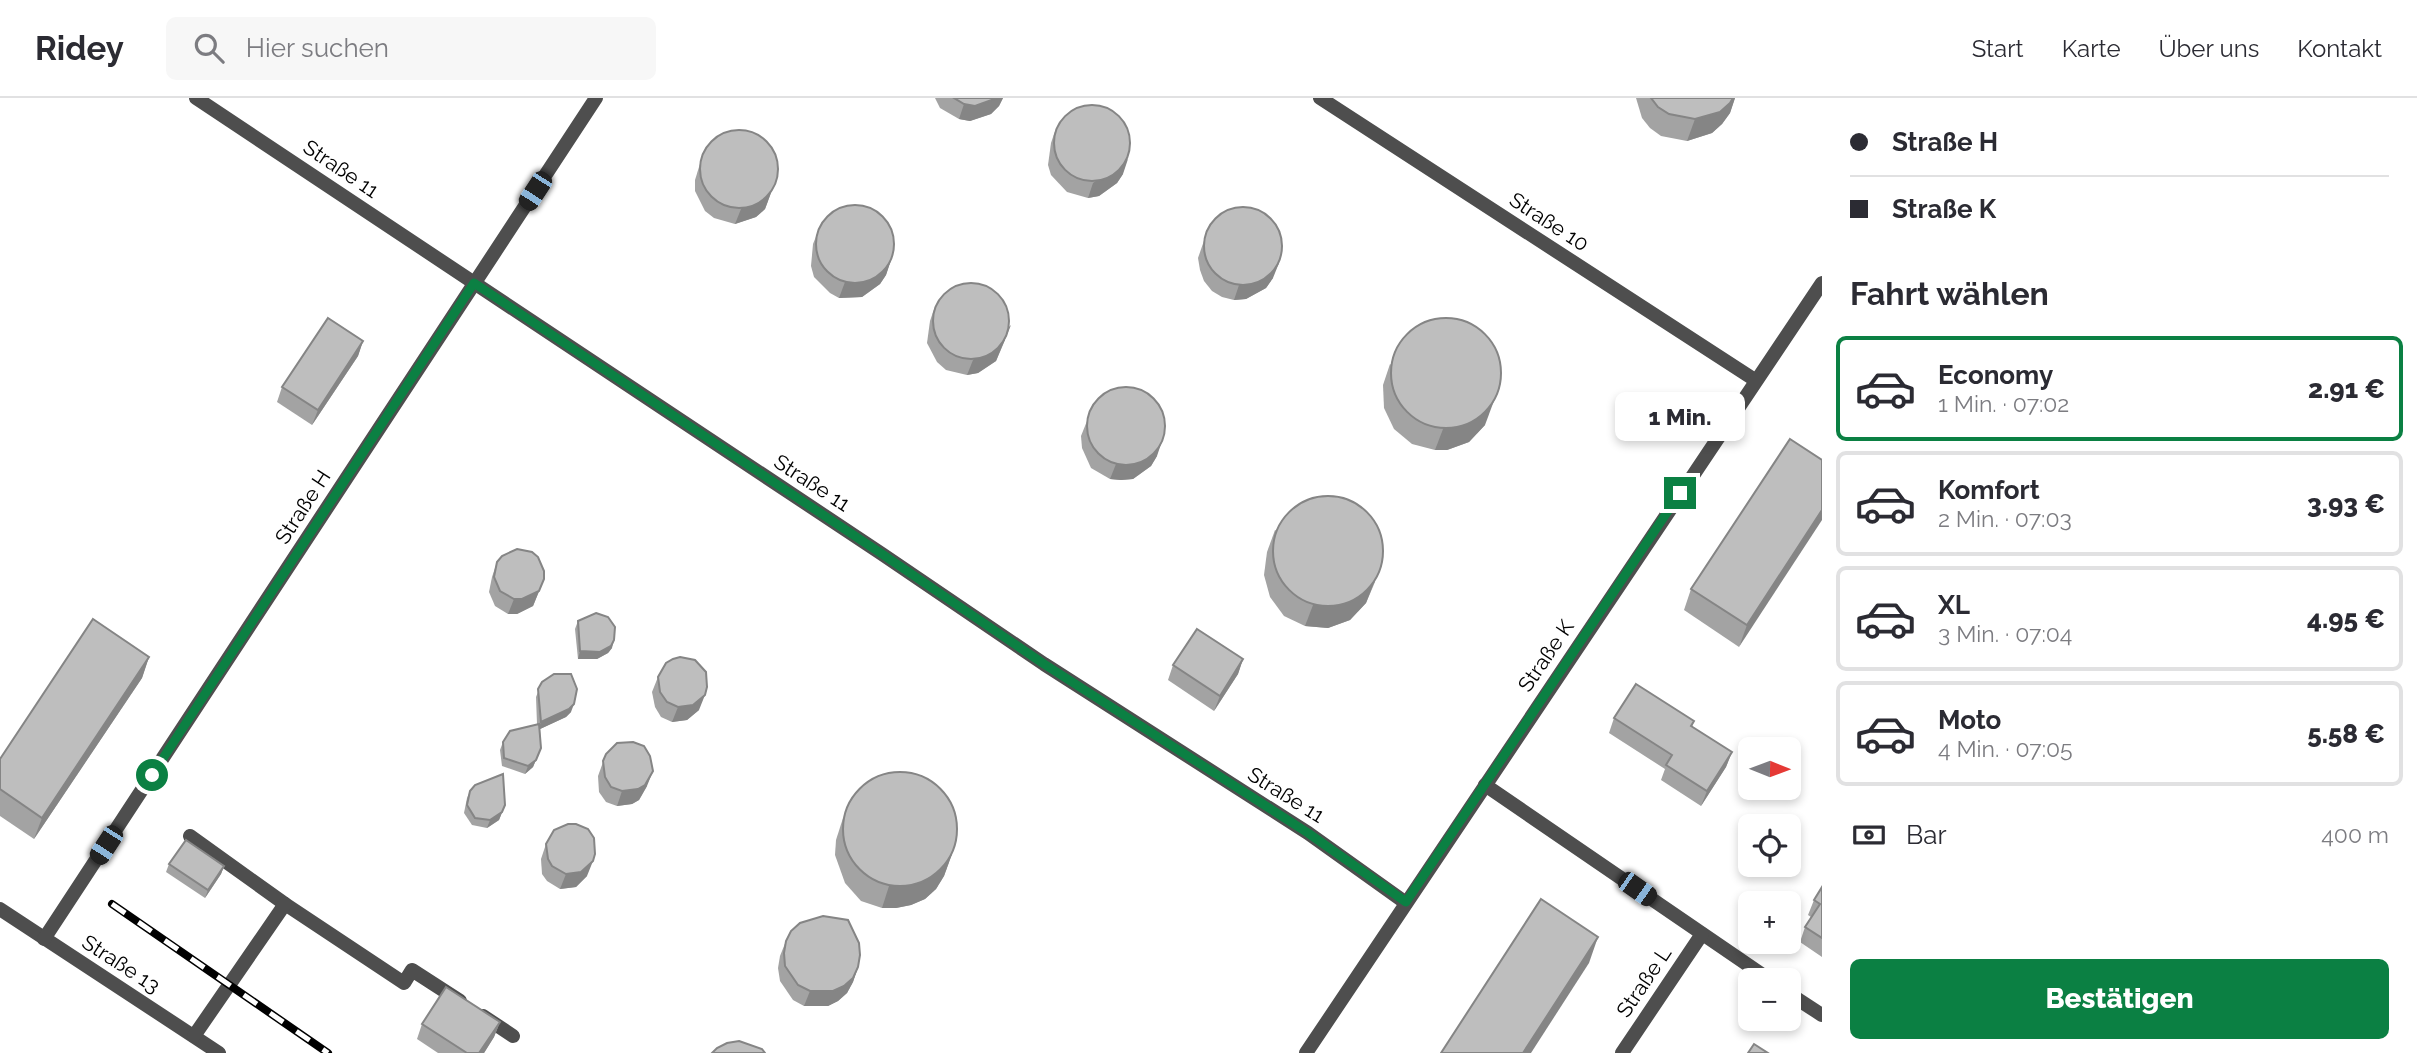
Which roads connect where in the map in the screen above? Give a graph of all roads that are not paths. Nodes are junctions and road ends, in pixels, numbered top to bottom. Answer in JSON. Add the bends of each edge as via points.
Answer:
{"nodes":[{"id":1,"x":196,"y":98,"type":"edge"},
{"id":2,"x":596,"y":98,"type":"edge"},
{"id":3,"x":1320,"y":98,"type":"edge"},
{"id":4,"x":474,"y":283,"type":"junction"},
{"id":5,"x":1822,"y":283,"type":"edge"},
{"id":6,"x":1755,"y":380,"type":"junction"},
{"id":7,"x":1485,"y":785,"type":"junction"},
{"id":8,"x":190,"y":836,"type":"dead end"},
{"id":9,"x":1406,"y":902,"type":"junction"},
{"id":10,"x":285,"y":904,"type":"junction"},
{"id":11,"x":0,"y":909,"type":"edge"},
{"id":12,"x":1702,"y":934,"type":"junction"},
{"id":13,"x":44,"y":939,"type":"junction"},
{"id":14,"x":1752,"y":968,"type":"edge"},
{"id":15,"x":1801,"y":1001,"type":"edge"},
{"id":16,"x":1822,"y":1015,"type":"edge"},
{"id":17,"x":513,"y":1035,"type":"dead end"},
{"id":18,"x":194,"y":1036,"type":"junction"},
{"id":19,"x":219,"y":1053,"type":"edge"},
{"id":20,"x":1306,"y":1053,"type":"edge"},
{"id":21,"x":1622,"y":1053,"type":"edge"}],
"edges":[{"from":1,"to":4,"type":"lane","name":"Straße 11"},
{"from":2,"to":4,"type":"lane","name":"Straße H"},
{"from":3,"to":6,"type":"lane","name":"Straße 10"},
{"from":4,"to":9,"type":"lane","name":"Straße 11"},
{"from":4,"to":13,"type":"lane","name":"Straße H"},
{"from":5,"to":6,"type":"lane","name":"Straße K"},
{"from":6,"to":7,"type":"lane","name":"Straße K"},
{"from":7,"to":9,"type":"lane","name":"Straße K"},
{"from":7,"to":12,"type":"lane"},
{"from":8,"to":10,"type":"lane"},
{"from":9,"to":20,"type":"lane","name":"Straße K"},
{"from":10,"to":17,"type":"lane","via":[[404,983],[412,971]]},
{"from":10,"to":18,"type":"lane"},
{"from":11,"to":13,"type":"lane","name":"Straße 13"},
{"from":12,"to":14,"type":"lane"},
{"from":12,"to":21,"type":"lane","name":"Straße L"},
{"from":13,"to":18,"type":"lane","name":"Straße 13"},
{"from":15,"to":16,"type":"lane"},
{"from":18,"to":19,"type":"lane","name":"Straße 13"}]}
